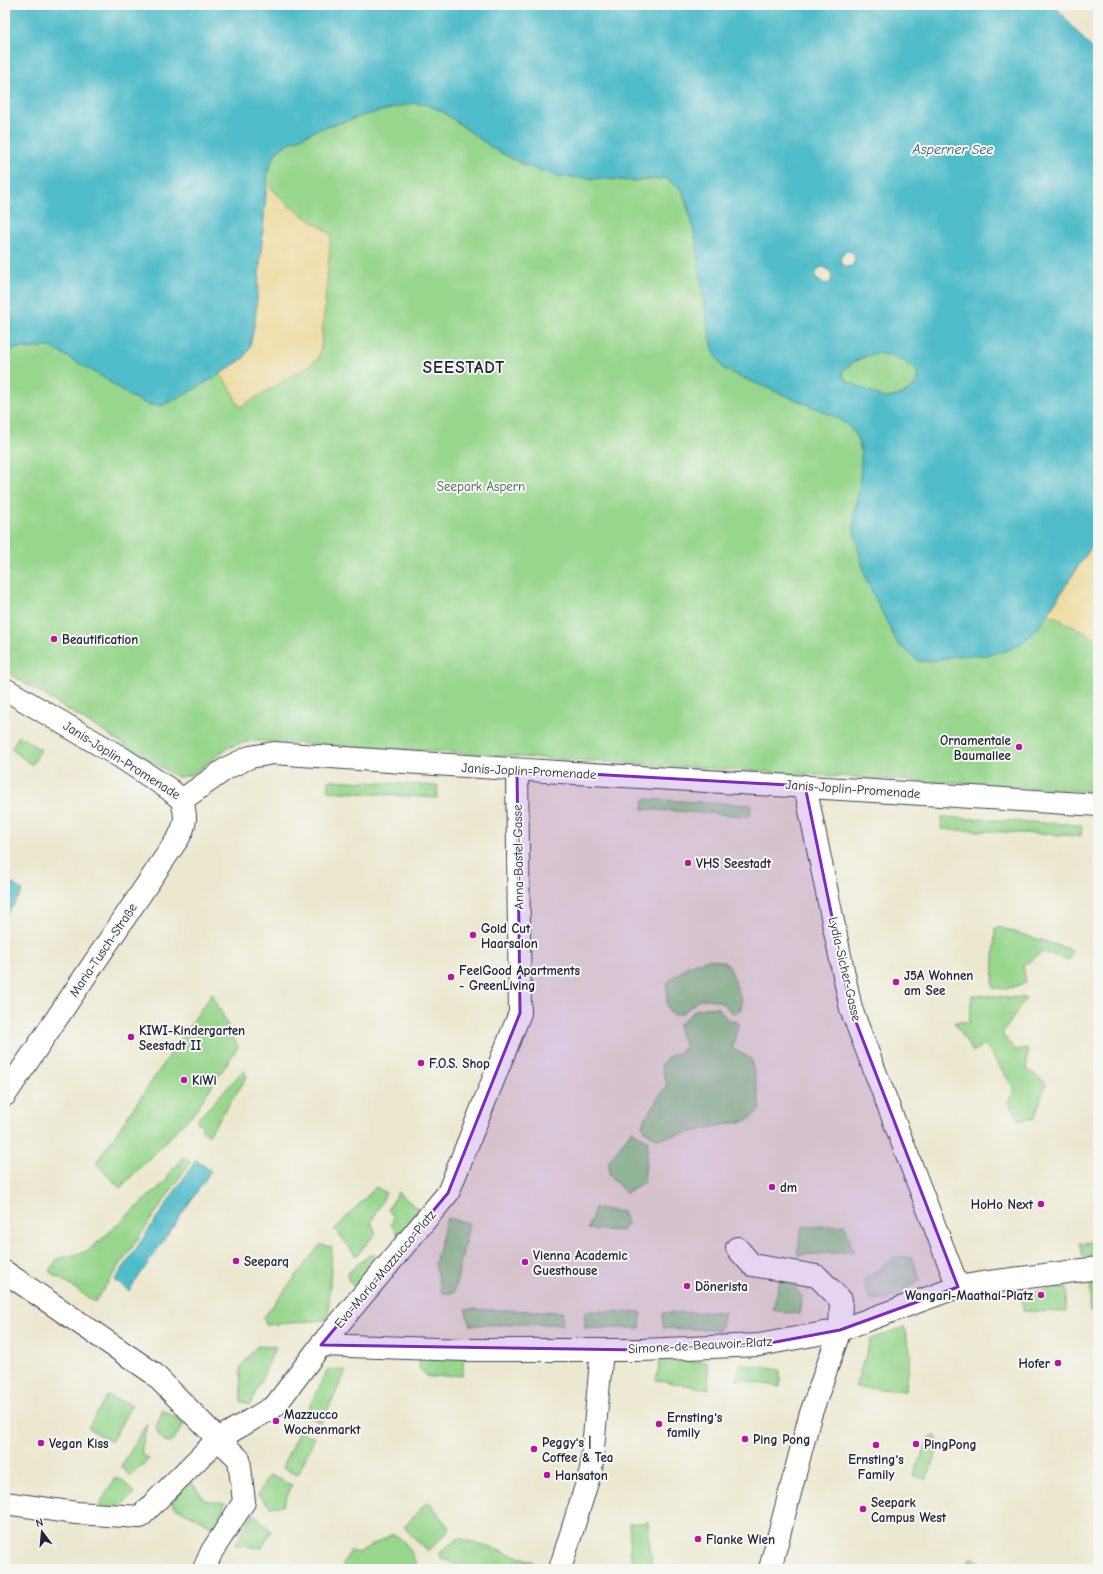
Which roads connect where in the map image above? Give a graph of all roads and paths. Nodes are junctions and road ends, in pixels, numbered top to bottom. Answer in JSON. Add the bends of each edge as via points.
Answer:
{"nodes":[{"id":1,"x":5,"y":689,"type":"edge"},
{"id":2,"x":517,"y":770,"type":"junction"},
{"id":3,"x":805,"y":786,"type":"junction"},
{"id":4,"x":182,"y":800,"type":"junction"},
{"id":5,"x":1098,"y":804,"type":"edge"},
{"id":6,"x":5,"y":1096,"type":"edge"},
{"id":7,"x":448,"y":1193,"type":"joint"},
{"id":8,"x":737,"y":1248,"type":"dead end"},
{"id":9,"x":1098,"y":1268,"type":"edge"},
{"id":10,"x":5,"y":1272,"type":"edge"},
{"id":11,"x":958,"y":1287,"type":"junction"},
{"id":12,"x":840,"y":1330,"type":"junction"},
{"id":13,"x":321,"y":1346,"type":"junction"},
{"id":14,"x":465,"y":1350,"type":"joint"},
{"id":15,"x":602,"y":1350,"type":"junction"},
{"id":16,"x":218,"y":1439,"type":"junction"},
{"id":17,"x":5,"y":1503,"type":"edge"},
{"id":18,"x":208,"y":1560,"type":"edge"},
{"id":19,"x":560,"y":1569,"type":"edge"},
{"id":20,"x":770,"y":1569,"type":"edge"}],
"edges":[{"from":1,"to":4,"type":"street","name":"Janis-Joplin-Promenade","via":[[122,758]]},
{"from":2,"to":3,"type":"street","name":"Janis-Joplin-Promenade"},
{"from":2,"to":4,"type":"street","name":"Janis-Joplin-Promenade","via":[[274,754],[250,757],[208,780]]},
{"from":2,"to":7,"type":"street","name":"Anna-Bastel-Gasse","via":[[520,1014]]},
{"from":3,"to":5,"type":"street","name":"Janis-Joplin-Promenade"},
{"from":3,"to":11,"type":"street","name":"Lydia-Sicher-Gasse","via":[[851,1009]]},
{"from":4,"to":6,"type":"street","name":"Maria-Tusch-Straße","via":[[185,825],[179,837]]},
{"from":7,"to":13,"type":"street","name":"Eva-Maria-Mazzucco-Platz"},
{"from":8,"to":12,"type":"street","via":[[752,1265],[817,1276],[841,1300]]},
{"from":9,"to":11,"type":"street","name":"Simone-de-Beauvoir-Platz"},
{"from":10,"to":16,"type":"street","via":[[153,1373]]},
{"from":11,"to":12,"type":"street","name":"Simone-de-Beauvoir-Platz"},
{"from":12,"to":15,"type":"street","name":"Simone-de-Beauvoir-Platz","via":[[759,1345]]},
{"from":12,"to":20,"type":"street","via":[[810,1416]]},
{"from":13,"to":14,"type":"street","name":"Eva-Maria-Mazzucco-Platz"},
{"from":13,"to":16,"type":"street","name":"Eva-Maria-Mazzucco-Platz","via":[[275,1406]]},
{"from":14,"to":15,"type":"street","name":"Simone-de-Beauvoir-Platz"},
{"from":15,"to":19,"type":"street","via":[[591,1470]]},
{"from":16,"to":17,"type":"street","name":"Eva-Maria-Mazzucco-Platz","via":[[140,1517],[76,1513]]},
{"from":16,"to":18,"type":"street","via":[[239,1459],[244,1502]]}]}
